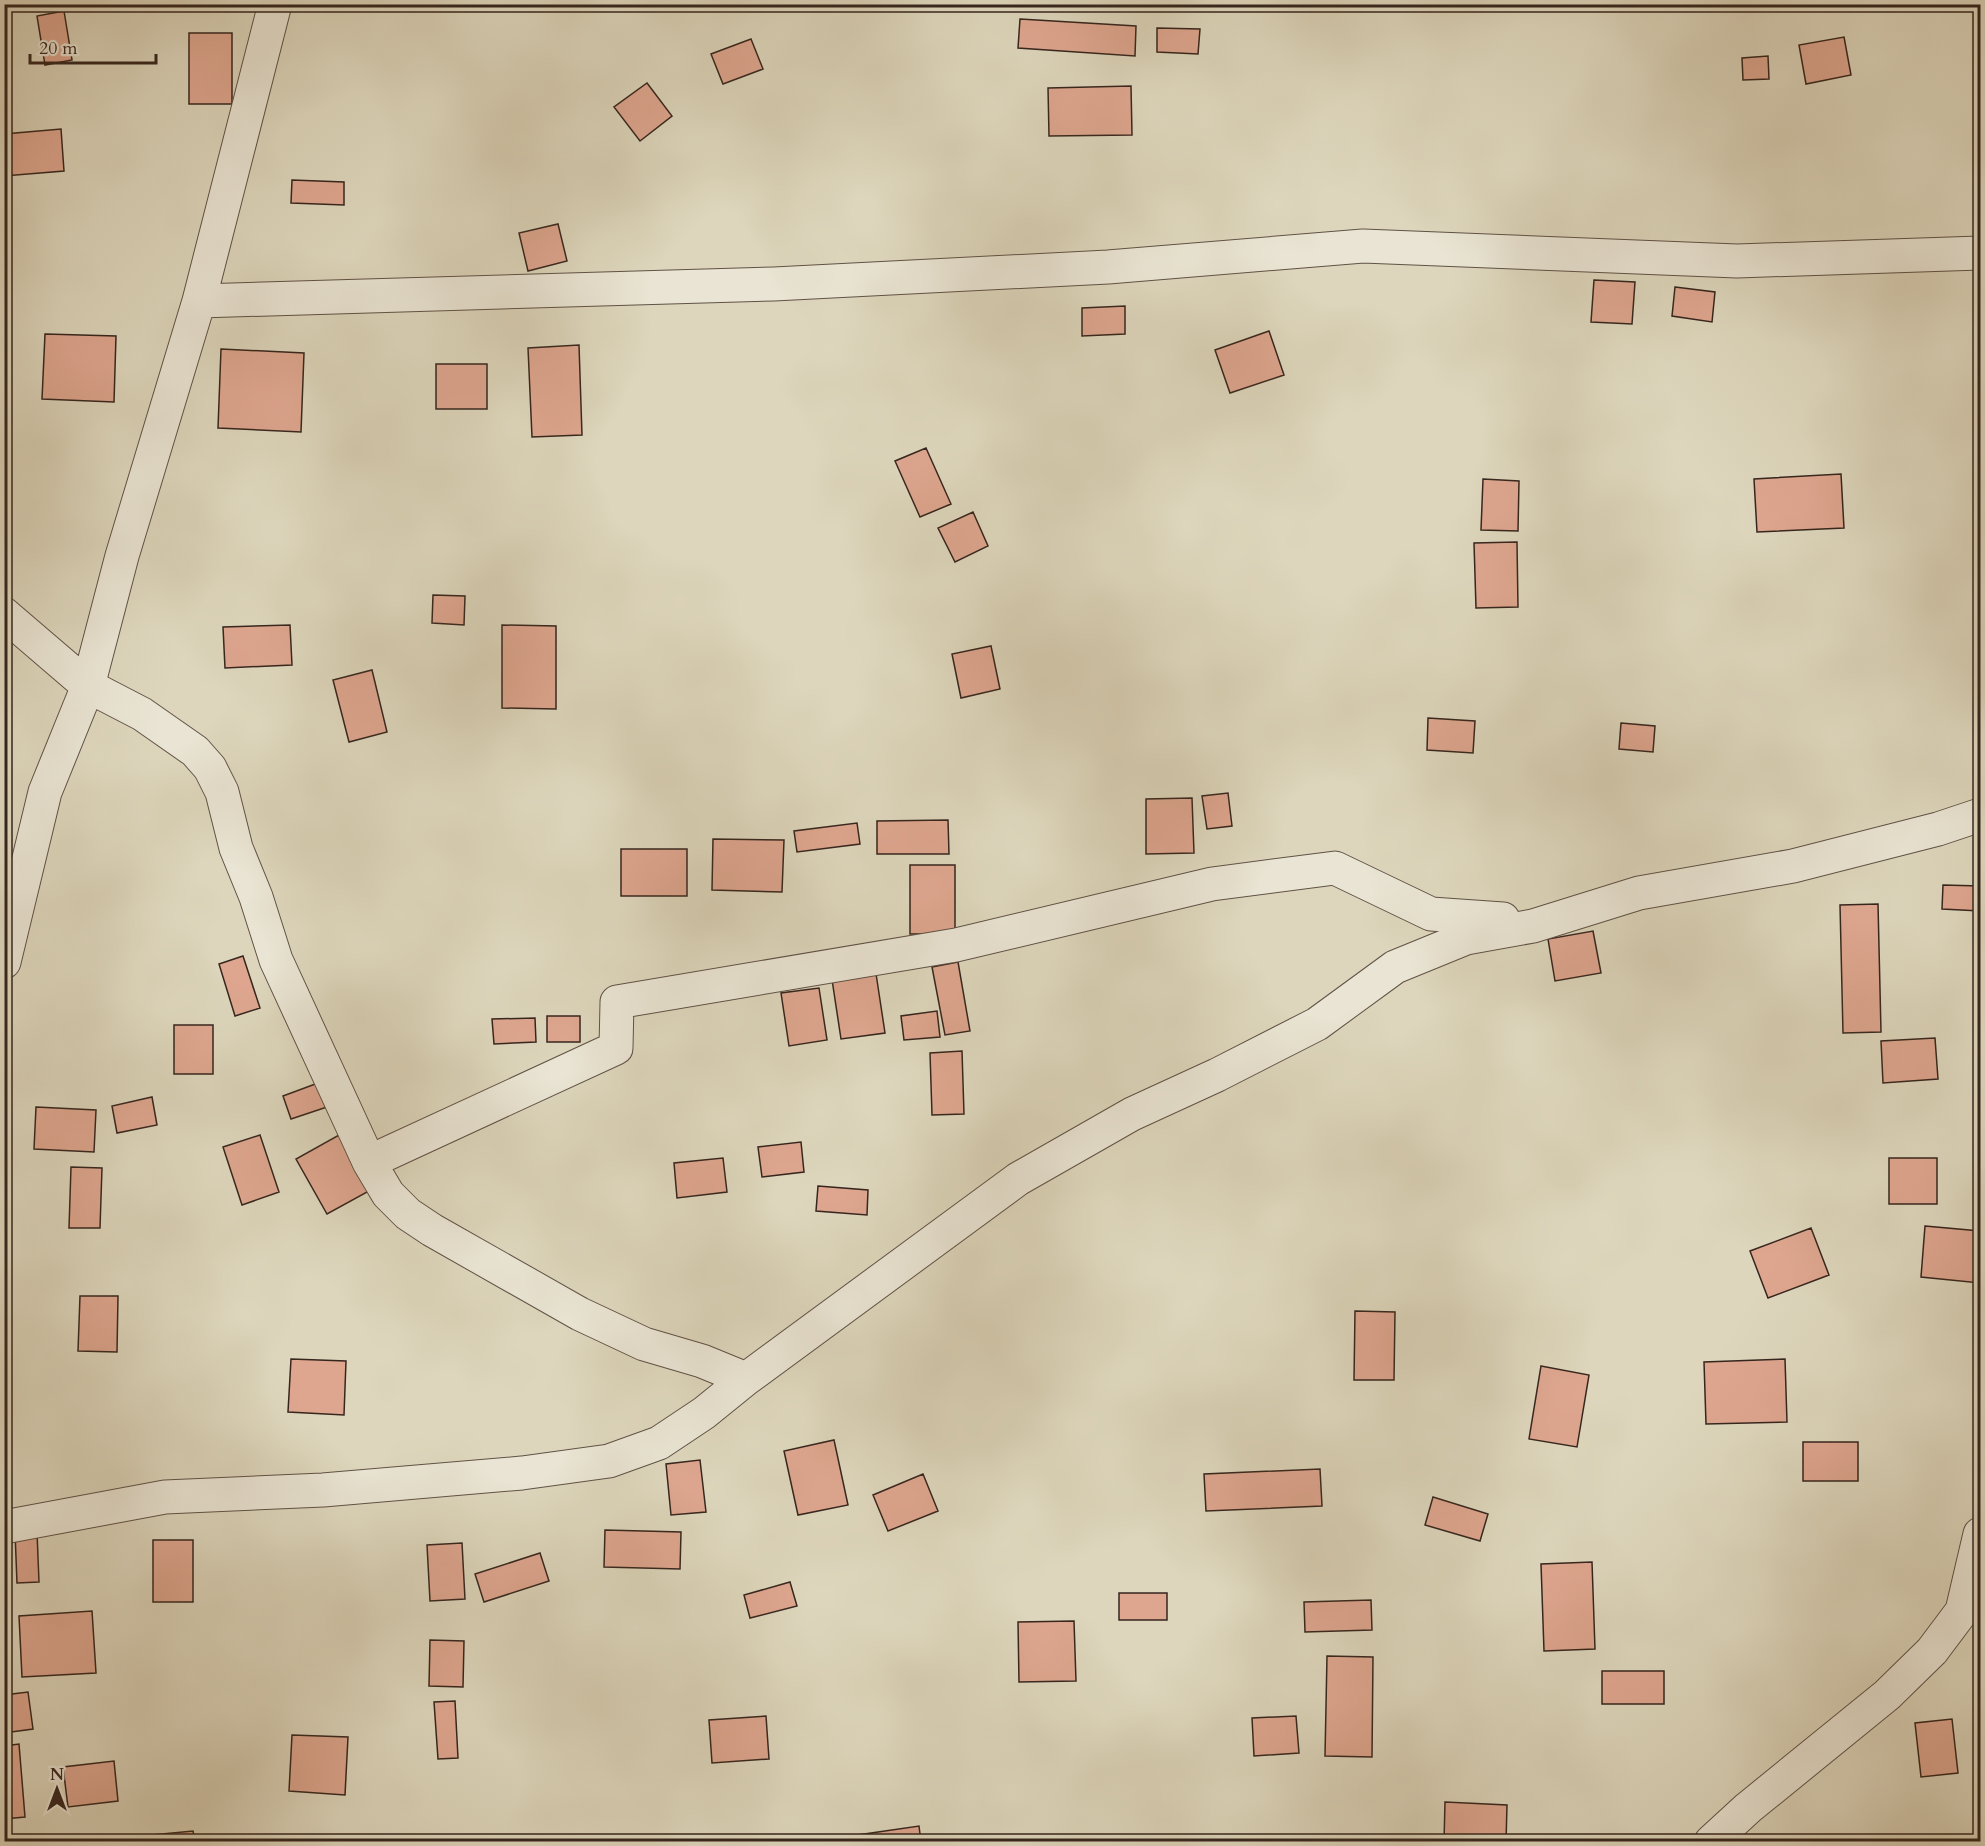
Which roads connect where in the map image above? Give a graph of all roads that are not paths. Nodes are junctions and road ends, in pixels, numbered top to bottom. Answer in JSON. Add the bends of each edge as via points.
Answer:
{"nodes":[{"id":1,"x":275,"y":4,"type":"edge"},
{"id":2,"x":1980,"y":253,"type":"edge"},
{"id":3,"x":199,"y":301,"type":"junction"},
{"id":4,"x":4,"y":614,"type":"edge"},
{"id":5,"x":88,"y":686,"type":"junction"},
{"id":6,"x":1980,"y":815,"type":"edge"},
{"id":7,"x":1533,"y":926,"type":"junction"},
{"id":8,"x":4,"y":962,"type":"edge"},
{"id":9,"x":369,"y":1162,"type":"junction"},
{"id":10,"x":746,"y":1379,"type":"junction"},
{"id":11,"x":4,"y":1527,"type":"edge"},
{"id":12,"x":1980,"y":1534,"type":"edge"},
{"id":13,"x":1971,"y":1603,"type":"edge"},
{"id":14,"x":1711,"y":1842,"type":"edge"}],
"edges":[{"from":1,"to":3,"type":"street"},
{"from":2,"to":3,"type":"street","via":[[1737,261],[1363,246],[1108,267],[774,284]]},
{"from":3,"to":5,"type":"street"},
{"from":4,"to":5,"type":"street"},
{"from":5,"to":8,"type":"street","via":[[45,792]]},
{"from":5,"to":9,"type":"street","via":[[142,714],[195,751],[210,768],[222,792],[236,848],[276,960]]},
{"from":6,"to":7,"type":"street","via":[[1793,866],[1639,893]]},
{"from":7,"to":9,"type":"street","via":[[1524,920],[1431,914],[1335,868],[1212,884],[956,945],[617,1002],[616,1048]]},
{"from":7,"to":10,"type":"street","via":[[1466,938],[1395,967],[1317,1024],[1132,1114],[1029,1173]]},
{"from":9,"to":10,"type":"street","via":[[388,1194],[432,1230],[580,1314],[644,1344]]},
{"from":10,"to":11,"type":"street","via":[[659,1443],[609,1461],[522,1473],[323,1490],[165,1497]]},
{"from":12,"to":13,"type":"street"},
{"from":13,"to":14,"type":"street","via":[[1932,1651],[1887,1695]]}]}
